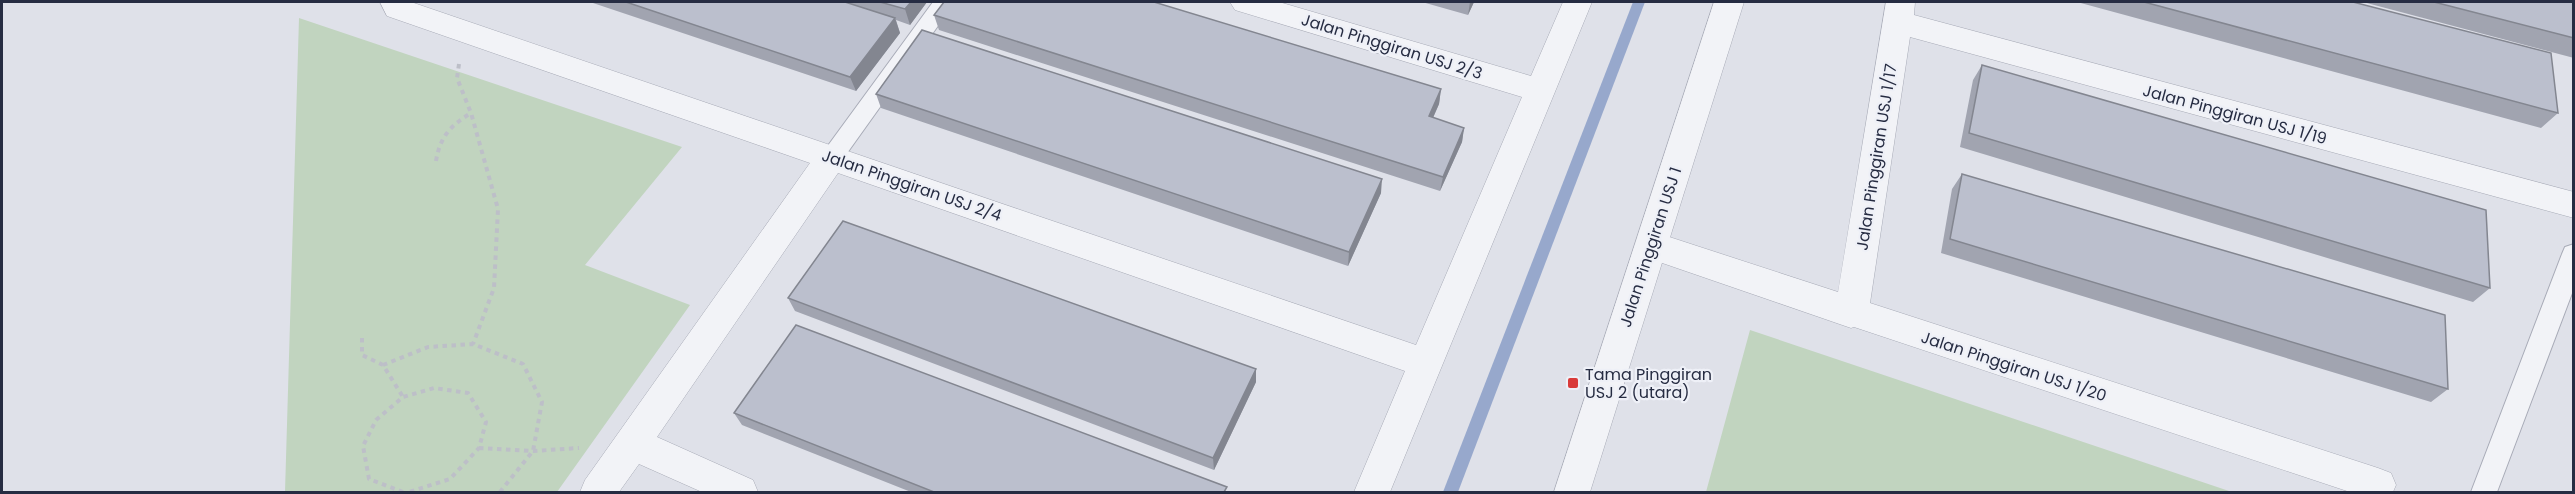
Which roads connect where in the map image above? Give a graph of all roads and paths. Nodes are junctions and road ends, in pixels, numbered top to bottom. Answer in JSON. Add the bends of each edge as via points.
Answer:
{"nodes":[{"id":1,"x":944,"y":2,"type":"edge"},
{"id":2,"x":1245,"y":2,"type":"edge"},
{"id":3,"x":1577,"y":2,"type":"edge"},
{"id":4,"x":1729,"y":2,"type":"edge"},
{"id":5,"x":396,"y":5,"type":"edge"},
{"id":6,"x":1899,"y":12,"type":"edge"},
{"id":7,"x":477,"y":35,"type":"junction"},
{"id":8,"x":1540,"y":91,"type":"junction"},
{"id":9,"x":471,"y":113,"type":"junction"},
{"id":10,"x":832,"y":157,"type":"junction"},
{"id":11,"x":435,"y":160,"type":"dead end"},
{"id":12,"x":2574,"y":205,"type":"edge"},
{"id":13,"x":1651,"y":245,"type":"junction"},
{"id":14,"x":2574,"y":254,"type":"edge"},
{"id":15,"x":1851,"y":313,"type":"junction"},
{"id":16,"x":362,"y":338,"type":"dead end"},
{"id":17,"x":473,"y":344,"type":"junction"},
{"id":18,"x":1426,"y":363,"type":"junction"},
{"id":19,"x":383,"y":365,"type":"junction"},
{"id":20,"x":403,"y":397,"type":"junction"},
{"id":21,"x":633,"y":444,"type":"junction"},
{"id":22,"x":479,"y":448,"type":"junction"},
{"id":23,"x":532,"y":451,"type":"junction"},
{"id":24,"x":2387,"y":489,"type":"edge"},
{"id":25,"x":403,"y":492,"type":"edge"},
{"id":26,"x":409,"y":492,"type":"edge"},
{"id":27,"x":500,"y":492,"type":"edge"},
{"id":28,"x":598,"y":492,"type":"edge"},
{"id":29,"x":740,"y":492,"type":"edge"},
{"id":30,"x":1372,"y":492,"type":"edge"},
{"id":31,"x":1572,"y":492,"type":"edge"},
{"id":32,"x":2484,"y":492,"type":"edge"}],
"edges":[{"from":1,"to":10,"type":"lane"},
{"from":2,"to":8,"type":"street","name":"Jalan Pinggiran USJ 2/3"},
{"from":3,"to":8,"type":"street"},
{"from":4,"to":13,"type":"street","name":"Jalan Pinggiran USJ 1"},
{"from":5,"to":7,"type":"street","name":"Jalan Pinggiran USJ 2/4"},
{"from":6,"to":12,"type":"street","name":"Jalan Pinggiran USJ 1/19"},
{"from":6,"to":15,"type":"street","name":"Jalan Pinggiran USJ 1/17"},
{"from":7,"to":9,"type":"path","via":[[460,60],[457,78]]},
{"from":7,"to":10,"type":"street","name":"Jalan Pinggiran USJ 2/4"},
{"from":8,"to":18,"type":"street"},
{"from":9,"to":11,"type":"path","via":[[455,122],[439,140]]},
{"from":9,"to":17,"type":"path","via":[[498,209],[494,288]]},
{"from":10,"to":18,"type":"street","name":"Jalan Pinggiran USJ 2/4"},
{"from":10,"to":21,"type":"street"},
{"from":13,"to":15,"type":"street","name":"Jalan Pinggiran USJ 1/20"},
{"from":13,"to":31,"type":"street","name":"Jalan Pinggiran USJ 1"},
{"from":14,"to":32,"type":"lane"},
{"from":15,"to":24,"type":"street","name":"Jalan Pinggiran USJ 1/20"},
{"from":16,"to":19,"type":"path","via":[[362,355]]},
{"from":17,"to":19,"type":"path","via":[[428,347]]},
{"from":17,"to":23,"type":"path","via":[[523,364],[542,402]]},
{"from":18,"to":30,"type":"street"},
{"from":19,"to":20,"type":"path"},
{"from":20,"to":22,"type":"path","via":[[434,388],[468,393],[486,422]]},
{"from":20,"to":25,"type":"path","via":[[376,420],[363,446],[369,479]]},
{"from":21,"to":23,"type":"path"},
{"from":21,"to":28,"type":"street"},
{"from":21,"to":29,"type":"street"},
{"from":22,"to":23,"type":"path"},
{"from":22,"to":26,"type":"path","via":[[450,479]]},
{"from":23,"to":27,"type":"path"}]}
